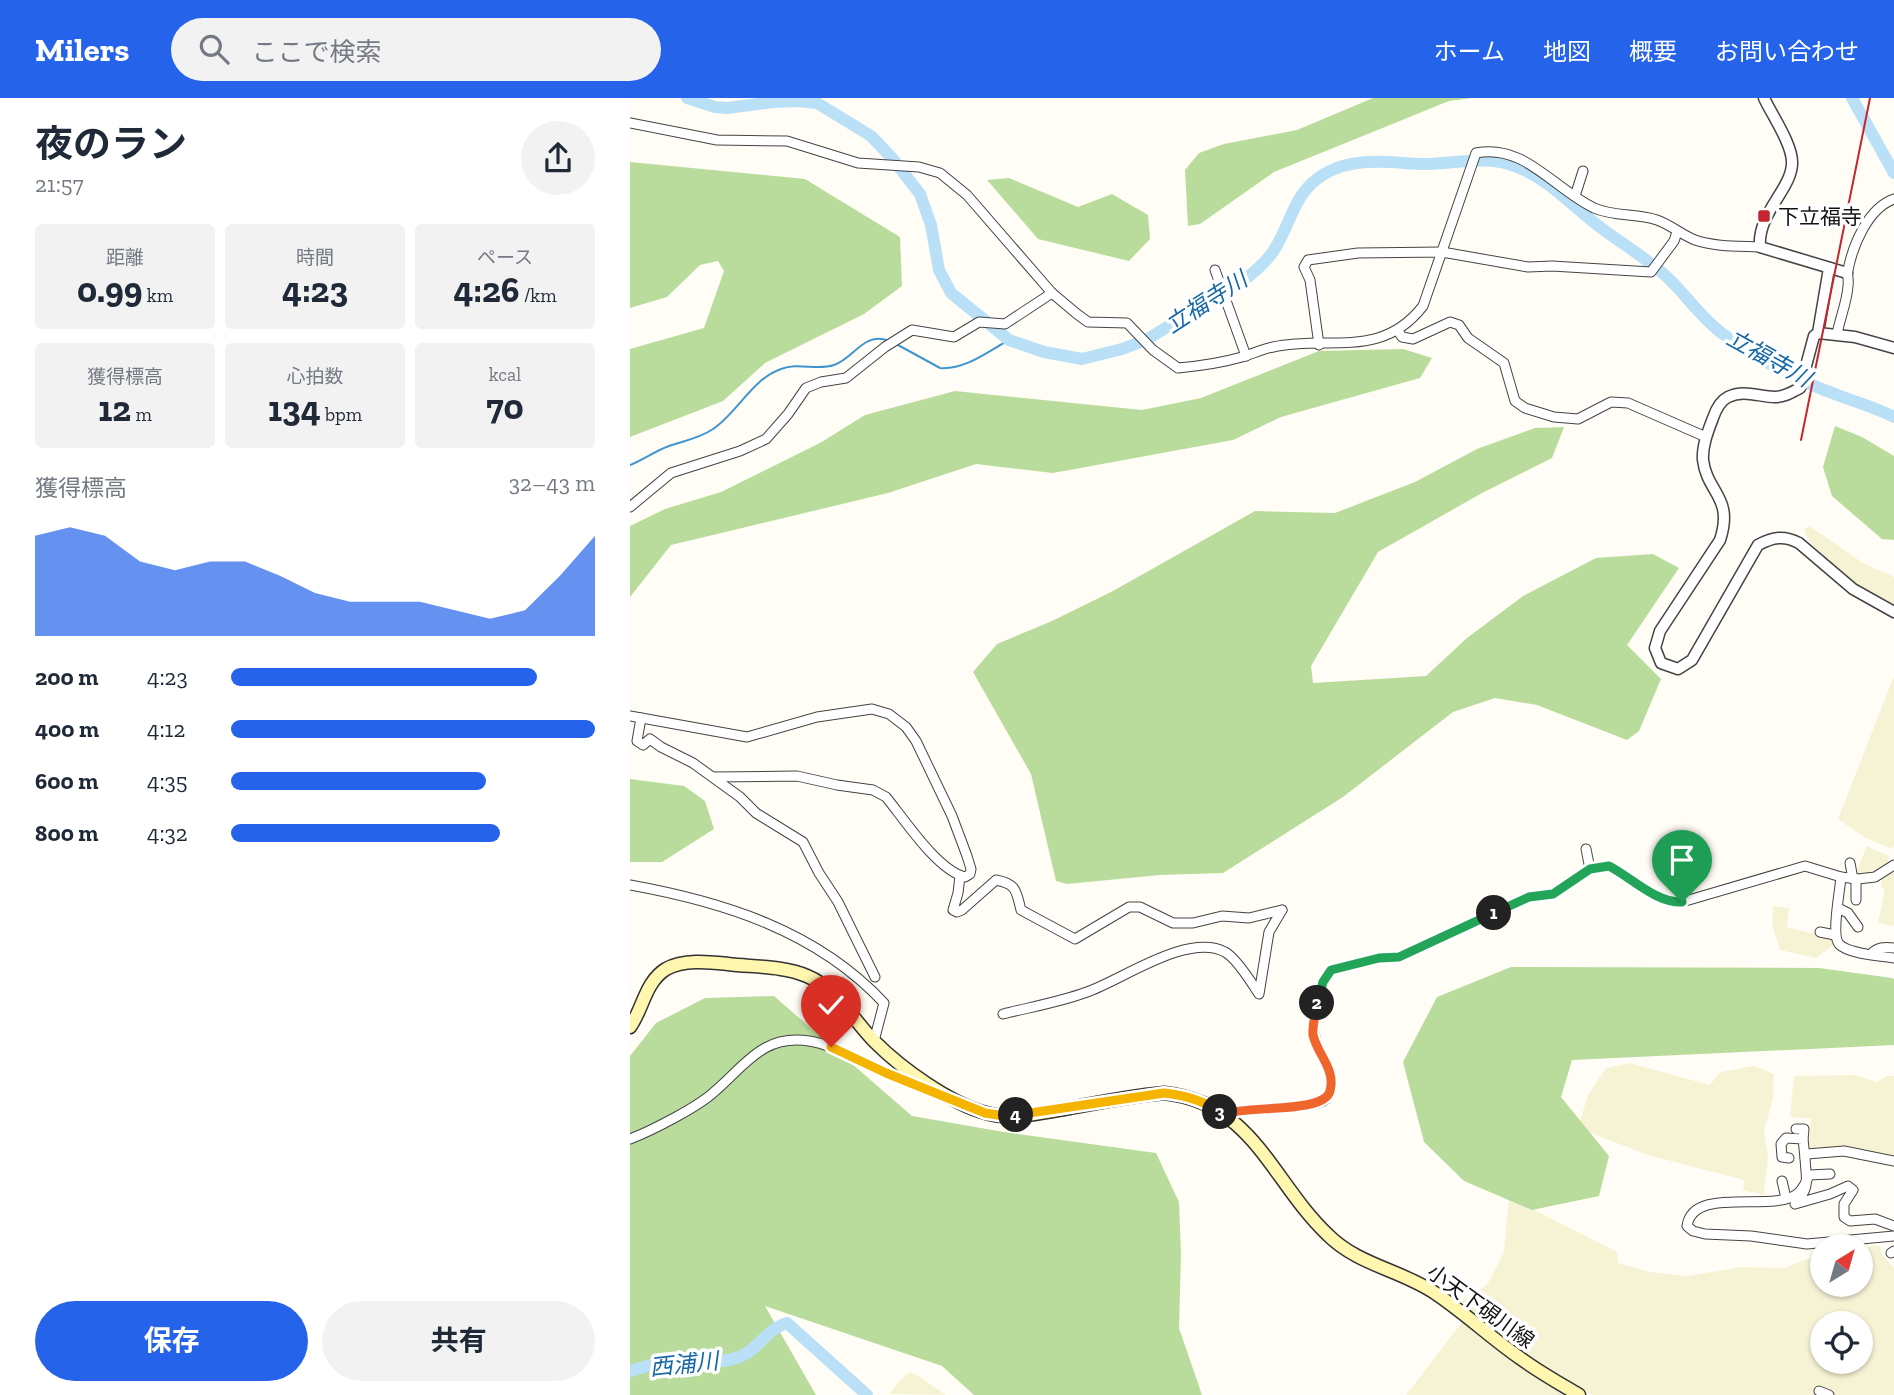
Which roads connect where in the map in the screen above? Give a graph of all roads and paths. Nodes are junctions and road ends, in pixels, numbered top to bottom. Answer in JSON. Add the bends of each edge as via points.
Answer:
{"nodes":[{"id":1,"x":1764,"y":98,"type":"edge"},
{"id":2,"x":630,"y":123,"type":"edge"},
{"id":3,"x":1583,"y":171,"type":"dead end"},
{"id":4,"x":1575,"y":196,"type":"junction"},
{"id":5,"x":1893,"y":199,"type":"edge"},
{"id":6,"x":1677,"y":232,"type":"junction"},
{"id":7,"x":1760,"y":247,"type":"junction"},
{"id":8,"x":1442,"y":252,"type":"junction"},
{"id":9,"x":1829,"y":268,"type":"junction"},
{"id":10,"x":1215,"y":270,"type":"dead end"},
{"id":11,"x":1847,"y":273,"type":"junction"},
{"id":12,"x":1052,"y":293,"type":"junction"},
{"id":13,"x":1398,"y":331,"type":"junction"},
{"id":14,"x":1818,"y":333,"type":"junction"},
{"id":15,"x":1837,"y":334,"type":"junction"},
{"id":16,"x":1319,"y":345,"type":"junction"},
{"id":17,"x":1894,"y":348,"type":"edge"},
{"id":18,"x":1246,"y":356,"type":"junction"},
{"id":19,"x":1706,"y":437,"type":"junction"},
{"id":20,"x":630,"y":507,"type":"edge"},
{"id":21,"x":1894,"y":612,"type":"edge"},
{"id":22,"x":630,"y":716,"type":"edge"},
{"id":23,"x":641,"y":718,"type":"junction"},
{"id":24,"x":714,"y":777,"type":"junction"},
{"id":25,"x":1586,"y":849,"type":"dead end"},
{"id":26,"x":1850,"y":863,"type":"dead end"},
{"id":27,"x":1894,"y":865,"type":"edge"},
{"id":28,"x":1590,"y":869,"type":"junction"},
{"id":29,"x":960,"y":876,"type":"junction"},
{"id":30,"x":1841,"y":877,"type":"junction"},
{"id":31,"x":1854,"y":879,"type":"junction"},
{"id":32,"x":630,"y":885,"type":"edge"},
{"id":33,"x":1856,"y":900,"type":"dead end"},
{"id":34,"x":1838,"y":908,"type":"junction"},
{"id":35,"x":1858,"y":927,"type":"dead end"},
{"id":36,"x":1820,"y":932,"type":"dead end"},
{"id":37,"x":1835,"y":935,"type":"junction"},
{"id":38,"x":1894,"y":948,"type":"edge"},
{"id":39,"x":1871,"y":954,"type":"junction"},
{"id":40,"x":1894,"y":958,"type":"edge"},
{"id":41,"x":844,"y":965,"type":"junction"},
{"id":42,"x":1003,"y":1014,"type":"dead end"},
{"id":43,"x":630,"y":1027,"type":"edge"},
{"id":44,"x":874,"y":1041,"type":"junction"},
{"id":45,"x":961,"y":1102,"type":"junction"},
{"id":46,"x":1225,"y":1114,"type":"junction"},
{"id":47,"x":1796,"y":1129,"type":"dead end"},
{"id":48,"x":630,"y":1139,"type":"edge"},
{"id":49,"x":1803,"y":1139,"type":"junction"},
{"id":50,"x":1789,"y":1158,"type":"dead end"},
{"id":51,"x":1805,"y":1158,"type":"junction"},
{"id":52,"x":1894,"y":1161,"type":"edge"},
{"id":53,"x":1830,"y":1174,"type":"dead end"},
{"id":54,"x":1782,"y":1181,"type":"dead end"},
{"id":55,"x":1807,"y":1181,"type":"junction"},
{"id":56,"x":1786,"y":1198,"type":"junction"},
{"id":57,"x":1894,"y":1226,"type":"edge"},
{"id":58,"x":1894,"y":1236,"type":"edge"},
{"id":59,"x":1819,"y":1391,"type":"dead end"},
{"id":60,"x":1579,"y":1395,"type":"edge"},
{"id":61,"x":1829,"y":1395,"type":"edge"}],
"edges":[{"from":1,"to":7,"type":"street","via":[[1793,160],[1763,223]]},
{"from":2,"to":12,"type":"street","via":[[717,140],[787,141],[858,163],[940,173],[967,195]]},
{"from":3,"to":4,"type":"street"},
{"from":4,"to":6,"type":"street","via":[[1594,208],[1659,221]]},
{"from":4,"to":8,"type":"street","via":[[1528,162],[1491,150],[1476,153]]},
{"from":5,"to":11,"type":"street","via":[[1884,202],[1856,241]]},
{"from":6,"to":7,"type":"street","via":[[1715,245]]},
{"from":6,"to":8,"type":"street","via":[[1657,266],[1640,272],[1528,267]]},
{"from":7,"to":9,"type":"street"},
{"from":8,"to":13,"type":"street","via":[[1423,306]]},
{"from":8,"to":16,"type":"street","via":[[1358,253],[1306,262]]},
{"from":9,"to":11,"type":"street"},
{"from":9,"to":14,"type":"street"},
{"from":10,"to":18,"type":"street"},
{"from":11,"to":15,"type":"street","via":[[1849,285]]},
{"from":12,"to":18,"type":"street","via":[[1088,322],[1122,321],[1178,368]]},
{"from":12,"to":20,"type":"street","via":[[1005,324],[979,323],[954,337],[912,330],[846,378],[806,388],[766,439],[671,472]]},
{"from":13,"to":16,"type":"street","via":[[1387,337]]},
{"from":13,"to":19,"type":"street","via":[[1413,339],[1450,322],[1459,325],[1468,338],[1504,363],[1515,401],[1525,408],[1578,419],[1611,402],[1629,404]]},
{"from":14,"to":15,"type":"street"},
{"from":14,"to":19,"type":"street","via":[[1800,388],[1775,397],[1738,393],[1726,398]]},
{"from":15,"to":17,"type":"street"},
{"from":16,"to":18,"type":"street","via":[[1273,347]]},
{"from":19,"to":21,"type":"street","via":[[1703,461],[1724,510],[1725,527],[1660,631],[1655,648],[1661,663],[1678,669],[1692,660],[1758,545],[1777,537],[1799,543],[1853,589]]},
{"from":22,"to":23,"type":"street"},
{"from":23,"to":24,"type":"street","via":[[638,741],[643,745],[650,739]]},
{"from":23,"to":29,"type":"street","via":[[747,737],[817,717],[872,709],[889,714],[916,741],[952,816],[971,869],[970,874]]},
{"from":24,"to":29,"type":"street","via":[[797,776],[873,790],[886,797],[935,856]]},
{"from":24,"to":41,"type":"street","via":[[756,813],[803,842],[875,977]]},
{"from":25,"to":28,"type":"street"},
{"from":26,"to":31,"type":"street"},
{"from":27,"to":31,"type":"street","via":[[1875,877]]},
{"from":28,"to":30,"type":"street","via":[[1609,866],[1672,903],[1805,866]]},
{"from":28,"to":46,"type":"street","via":[[1553,894],[1529,897],[1399,957],[1331,970],[1319,994],[1313,1034],[1328,1066],[1330,1091],[1325,1100]]},
{"from":29,"to":42,"type":"street","via":[[953,910],[962,910],[996,880],[1007,882],[1014,887],[1021,910],[1075,939],[1129,908],[1140,907],[1173,923],[1222,916],[1249,918],[1282,910],[1269,932],[1259,994],[1224,952],[1190,949],[1138,967],[1089,992]]},
{"from":30,"to":31,"type":"street"},
{"from":30,"to":34,"type":"street"},
{"from":31,"to":33,"type":"street"},
{"from":32,"to":41,"type":"street","via":[[762,920]]},
{"from":34,"to":35,"type":"street"},
{"from":34,"to":37,"type":"street"},
{"from":36,"to":37,"type":"street"},
{"from":37,"to":39,"type":"street","via":[[1840,945]]},
{"from":38,"to":39,"type":"street","via":[[1876,949]]},
{"from":39,"to":40,"type":"street"},
{"from":41,"to":44,"type":"street","via":[[884,1003]]},
{"from":43,"to":44,"type":"main road","name":"小天下硯川線","via":[[654,981],[666,970],[704,962],[806,976],[828,989]]},
{"from":44,"to":45,"type":"main road","name":"小天下硯川線","via":[[899,1063]]},
{"from":45,"to":46,"type":"main road","name":"小天下硯川線","via":[[1004,1116],[1164,1093],[1185,1095]]},
{"from":45,"to":48,"type":"street","via":[[831,1047],[789,1041],[761,1050],[714,1093]]},
{"from":46,"to":60,"type":"main road","name":"小天下硯川線","via":[[1259,1147],[1327,1235],[1363,1260],[1436,1293],[1522,1360]]},
{"from":47,"to":49,"type":"street","via":[[1804,1129]]},
{"from":49,"to":50,"type":"street","via":[[1786,1138],[1781,1144],[1782,1157]]},
{"from":49,"to":51,"type":"street"},
{"from":51,"to":52,"type":"street","via":[[1807,1154],[1844,1151]]},
{"from":51,"to":55,"type":"street"},
{"from":53,"to":55,"type":"street","via":[[1810,1175]]},
{"from":54,"to":56,"type":"street"},
{"from":55,"to":56,"type":"street","via":[[1796,1195]]},
{"from":55,"to":57,"type":"street","via":[[1806,1192],[1795,1204],[1848,1186],[1853,1190],[1844,1204],[1844,1217],[1850,1222],[1875,1219]]},
{"from":56,"to":58,"type":"street","via":[[1711,1205],[1692,1213],[1687,1226],[1704,1234],[1807,1244]]},
{"from":59,"to":61,"type":"street"}]}
